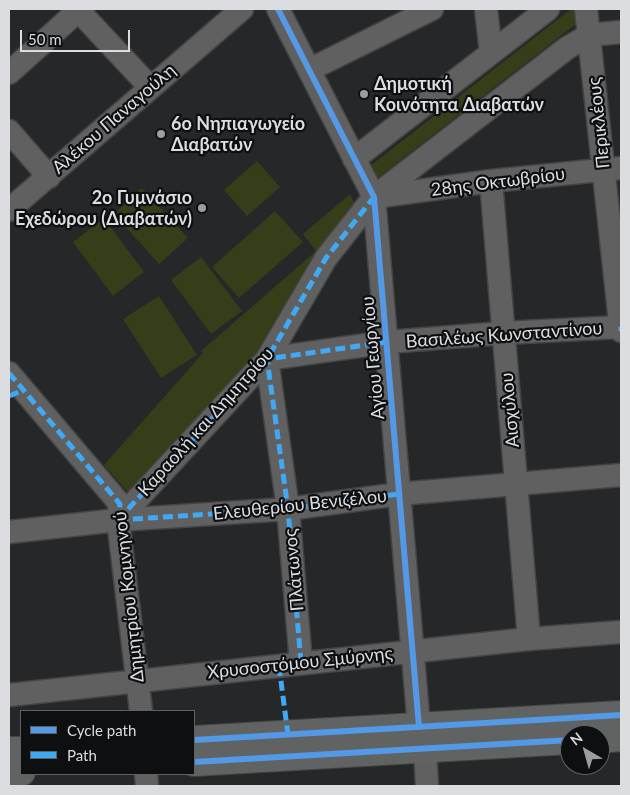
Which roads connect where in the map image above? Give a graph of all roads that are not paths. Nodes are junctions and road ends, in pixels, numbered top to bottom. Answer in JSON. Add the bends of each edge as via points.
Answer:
{"nodes":[{"id":1,"x":78,"y":9,"type":"edge"},
{"id":2,"x":242,"y":9,"type":"edge"},
{"id":3,"x":278,"y":9,"type":"edge"},
{"id":4,"x":432,"y":9,"type":"edge"},
{"id":5,"x":486,"y":9,"type":"edge"},
{"id":6,"x":548,"y":9,"type":"edge"},
{"id":7,"x":586,"y":9,"type":"edge"},
{"id":8,"x":621,"y":32,"type":"edge"},
{"id":9,"x":589,"y":35,"type":"junction"},
{"id":10,"x":491,"y":53,"type":"junction"},
{"id":11,"x":309,"y":70,"type":"junction"},
{"id":12,"x":9,"y":73,"type":"edge"},
{"id":13,"x":150,"y":87,"type":"junction"},
{"id":14,"x":9,"y":131,"type":"edge"},
{"id":15,"x":354,"y":160,"type":"junction"},
{"id":16,"x":613,"y":169,"type":"edge"},
{"id":17,"x":49,"y":177,"type":"junction"},
{"id":18,"x":491,"y":181,"type":"junction"},
{"id":19,"x":374,"y":197,"type":"junction"},
{"id":20,"x":9,"y":210,"type":"edge"},
{"id":21,"x":621,"y":329,"type":"edge"},
{"id":22,"x":503,"y":333,"type":"junction"},
{"id":23,"x":387,"y":342,"type":"junction"},
{"id":24,"x":267,"y":359,"type":"junction"},
{"id":25,"x":9,"y":373,"type":"edge"},
{"id":26,"x":16,"y":393,"type":"edge"},
{"id":27,"x":621,"y":475,"type":"edge"},
{"id":28,"x":516,"y":484,"type":"junction"},
{"id":29,"x":399,"y":494,"type":"junction"},
{"id":30,"x":288,"y":509,"type":"junction"},
{"id":31,"x":118,"y":520,"type":"junction"},
{"id":32,"x":9,"y":532,"type":"edge"},
{"id":33,"x":621,"y":632,"type":"edge"},
{"id":34,"x":529,"y":639,"type":"junction"},
{"id":35,"x":412,"y":652,"type":"junction"},
{"id":36,"x":302,"y":663,"type":"junction"},
{"id":37,"x":138,"y":680,"type":"junction"},
{"id":38,"x":9,"y":695,"type":"edge"},
{"id":39,"x":141,"y":710,"type":"edge"},
{"id":40,"x":621,"y":715,"type":"edge"},
{"id":41,"x":422,"y":738,"type":"junction"},
{"id":42,"x":195,"y":740,"type":"edge"},
{"id":43,"x":560,"y":740,"type":"edge"},
{"id":44,"x":195,"y":762,"type":"edge"},
{"id":45,"x":426,"y":786,"type":"edge"}],
"edges":[{"from":1,"to":12,"type":"street"},
{"from":1,"to":13,"type":"street"},
{"from":2,"to":13,"type":"street","name":"Αλέκου Παναγούλη"},
{"from":3,"to":11,"type":"street","name":"Αγίου Γεωργίου"},
{"from":4,"to":11,"type":"street"},
{"from":5,"to":10,"type":"street"},
{"from":6,"to":10,"type":"street"},
{"from":7,"to":9,"type":"street","name":"Περικλέους"},
{"from":8,"to":9,"type":"street"},
{"from":9,"to":16,"type":"street","name":"Περικλέους"},
{"from":9,"to":19,"type":"street","name":"Καραολή και Δημητρίου","via":[[567,48]]},
{"from":10,"to":15,"type":"street"},
{"from":11,"to":15,"type":"street","name":"Αγίου Γεωργίου"},
{"from":13,"to":17,"type":"street","name":"Αλέκου Παναγούλη"},
{"from":14,"to":17,"type":"street"},
{"from":15,"to":19,"type":"street","name":"Αγίου Γεωργίου"},
{"from":16,"to":18,"type":"street","name":"28ης Οκτωβρίου"},
{"from":16,"to":21,"type":"street","name":"Περικλέους"},
{"from":17,"to":20,"type":"street","name":"Αλέκου Παναγούλη"},
{"from":18,"to":19,"type":"street","name":"28ης Οκτωβρίου"},
{"from":18,"to":22,"type":"street","name":"Αισχύλου"},
{"from":19,"to":23,"type":"street","name":"Αγίου Γεωργίου"},
{"from":19,"to":24,"type":"street","name":"Καραολή και Δημητρίου","via":[[326,258]]},
{"from":21,"to":22,"type":"street","name":"Βασιλέως Κωνσταντίνου"},
{"from":22,"to":23,"type":"street","name":"Βασιλέως Κωνσταντίνου"},
{"from":22,"to":28,"type":"street","name":"Αισχύλου"},
{"from":23,"to":24,"type":"street","name":"Βασιλέως Κωνσταντίνου"},
{"from":23,"to":29,"type":"street","name":"Αγίου Γεωργίου"},
{"from":24,"to":30,"type":"street","name":"Πλάτωνος"},
{"from":24,"to":31,"type":"street","name":"Καραολή και Δημητρίου"},
{"from":25,"to":26,"type":"street","name":"Δημητρίου Κομνηνού"},
{"from":26,"to":31,"type":"street","name":"Δημητρίου Κομνηνού","via":[[120,504]]},
{"from":27,"to":28,"type":"street","name":"Ελευθερίου Βενιζέλου"},
{"from":28,"to":29,"type":"street","name":"Ελευθερίου Βενιζέλου"},
{"from":28,"to":34,"type":"street","name":"Αισχύλου"},
{"from":29,"to":30,"type":"street","name":"Ελευθερίου Βενιζέλου"},
{"from":29,"to":35,"type":"street","name":"Αγίου Γεωργίου"},
{"from":30,"to":31,"type":"street","name":"Ελευθερίου Βενιζέλου"},
{"from":30,"to":36,"type":"street","name":"Πλάτωνος"},
{"from":31,"to":32,"type":"street","name":"Ελευθερίου Βενιζέλου"},
{"from":31,"to":37,"type":"street","name":"Δημητρίου Κομνηνού"},
{"from":33,"to":34,"type":"street","name":"Χρυσοστόμου Σμύρνης"},
{"from":34,"to":35,"type":"street","name":"Χρυσοστόμου Σμύρνης"},
{"from":35,"to":36,"type":"street","name":"Χρυσοστόμου Σμύρνης"},
{"from":35,"to":41,"type":"street","name":"Αγίου Γεωργίου"},
{"from":36,"to":37,"type":"street","name":"Χρυσοστόμου Σμύρνης"},
{"from":37,"to":38,"type":"street","name":"Χρυσοστόμου Σμύρνης"},
{"from":37,"to":39,"type":"street","name":"Δημητρίου Κομνηνού"},
{"from":40,"to":41,"type":"main road"},
{"from":41,"to":42,"type":"main road"},
{"from":41,"to":43,"type":"main road"},
{"from":41,"to":44,"type":"main road"},
{"from":41,"to":45,"type":"street","name":"Αγίου Γεωργίου"}]}
